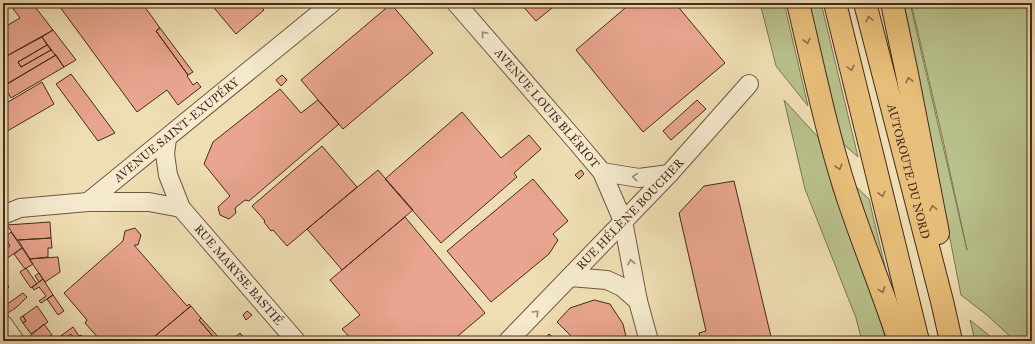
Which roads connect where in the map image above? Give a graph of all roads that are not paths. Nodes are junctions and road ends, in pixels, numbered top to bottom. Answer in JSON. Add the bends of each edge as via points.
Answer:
{"nodes":[{"id":1,"x":332,"y":3,"type":"edge"},
{"id":2,"x":456,"y":3,"type":"edge"},
{"id":3,"x":798,"y":3,"type":"edge"},
{"id":4,"x":835,"y":3,"type":"edge"},
{"id":5,"x":865,"y":3,"type":"edge"},
{"id":6,"x":892,"y":3,"type":"edge"},
{"id":7,"x":749,"y":84,"type":"dead end"},
{"id":8,"x":167,"y":138,"type":"junction"},
{"id":9,"x":602,"y":172,"type":"junction"},
{"id":10,"x":669,"y":174,"type":"junction"},
{"id":11,"x":3,"y":201,"type":"edge"},
{"id":12,"x":88,"y":202,"type":"junction"},
{"id":13,"x":20,"y":208,"type":"junction"},
{"id":14,"x":181,"y":208,"type":"junction"},
{"id":15,"x":3,"y":215,"type":"edge"},
{"id":16,"x":623,"y":221,"type":"junction"},
{"id":17,"x":570,"y":277,"type":"junction"},
{"id":18,"x":638,"y":301,"type":"junction"},
{"id":19,"x":942,"y":301,"type":"junction"},
{"id":20,"x":3,"y":324,"type":"edge"},
{"id":21,"x":14,"y":341,"type":"edge"},
{"id":22,"x":296,"y":341,"type":"edge"},
{"id":23,"x":508,"y":341,"type":"edge"},
{"id":24,"x":648,"y":341,"type":"edge"},
{"id":25,"x":898,"y":341,"type":"edge"},
{"id":26,"x":918,"y":341,"type":"edge"},
{"id":27,"x":951,"y":341,"type":"edge"}],
"edges":[{"from":1,"to":8,"type":"street","name":"AVENUE SAINT-EXUPÉRY"},
{"from":9,"to":2,"type":"street","name":"AVENUE LOUIS BLÉRIOT","one_way":true},
{"from":3,"to":25,"type":"highway","one_way":true,"via":[[846,192]]},
{"from":4,"to":26,"type":"highway","one_way":true},
{"from":19,"to":5,"type":"highway","name":"AUTOROUTE DU NORD","one_way":true},
{"from":19,"to":6,"type":"highway","one_way":true,"via":[[947,280]]},
{"from":7,"to":10,"type":"street","name":"RUE HÉLÈNE BOUCHER"},
{"from":8,"to":12,"type":"street","name":"AVENUE SAINT-EXUPÉRY"},
{"from":8,"to":14,"type":"street","name":"RUE MARYSE BASTIÉ","via":[[165,154],[168,176]]},
{"from":10,"to":9,"type":"street","one_way":true,"via":[[639,178]]},
{"from":9,"to":16,"type":"street","name":"AVENUE LOUIS BLÉRIOT"},
{"from":10,"to":16,"type":"street","name":"RUE HÉLÈNE BOUCHER"},
{"from":11,"to":13,"type":"street"},
{"from":12,"to":13,"type":"street"},
{"from":12,"to":14,"type":"street","via":[[148,202]]},
{"from":13,"to":15,"type":"street"},
{"from":14,"to":22,"type":"street","name":"RUE MARYSE BASTIÉ"},
{"from":16,"to":17,"type":"street","name":"RUE HÉLÈNE BOUCHER"},
{"from":18,"to":16,"type":"street","name":"AVENUE LOUIS BLÉRIOT","one_way":true},
{"from":17,"to":18,"type":"street","via":[[607,280],[622,287]]},
{"from":23,"to":17,"type":"street","name":"RUE HÉLÈNE BOUCHER","one_way":true},
{"from":18,"to":24,"type":"street","name":"AVENUE LOUIS BLÉRIOT"},
{"from":19,"to":27,"type":"highway","name":"AUTOROUTE DU NORD"},
{"from":20,"to":21,"type":"street"}]}
